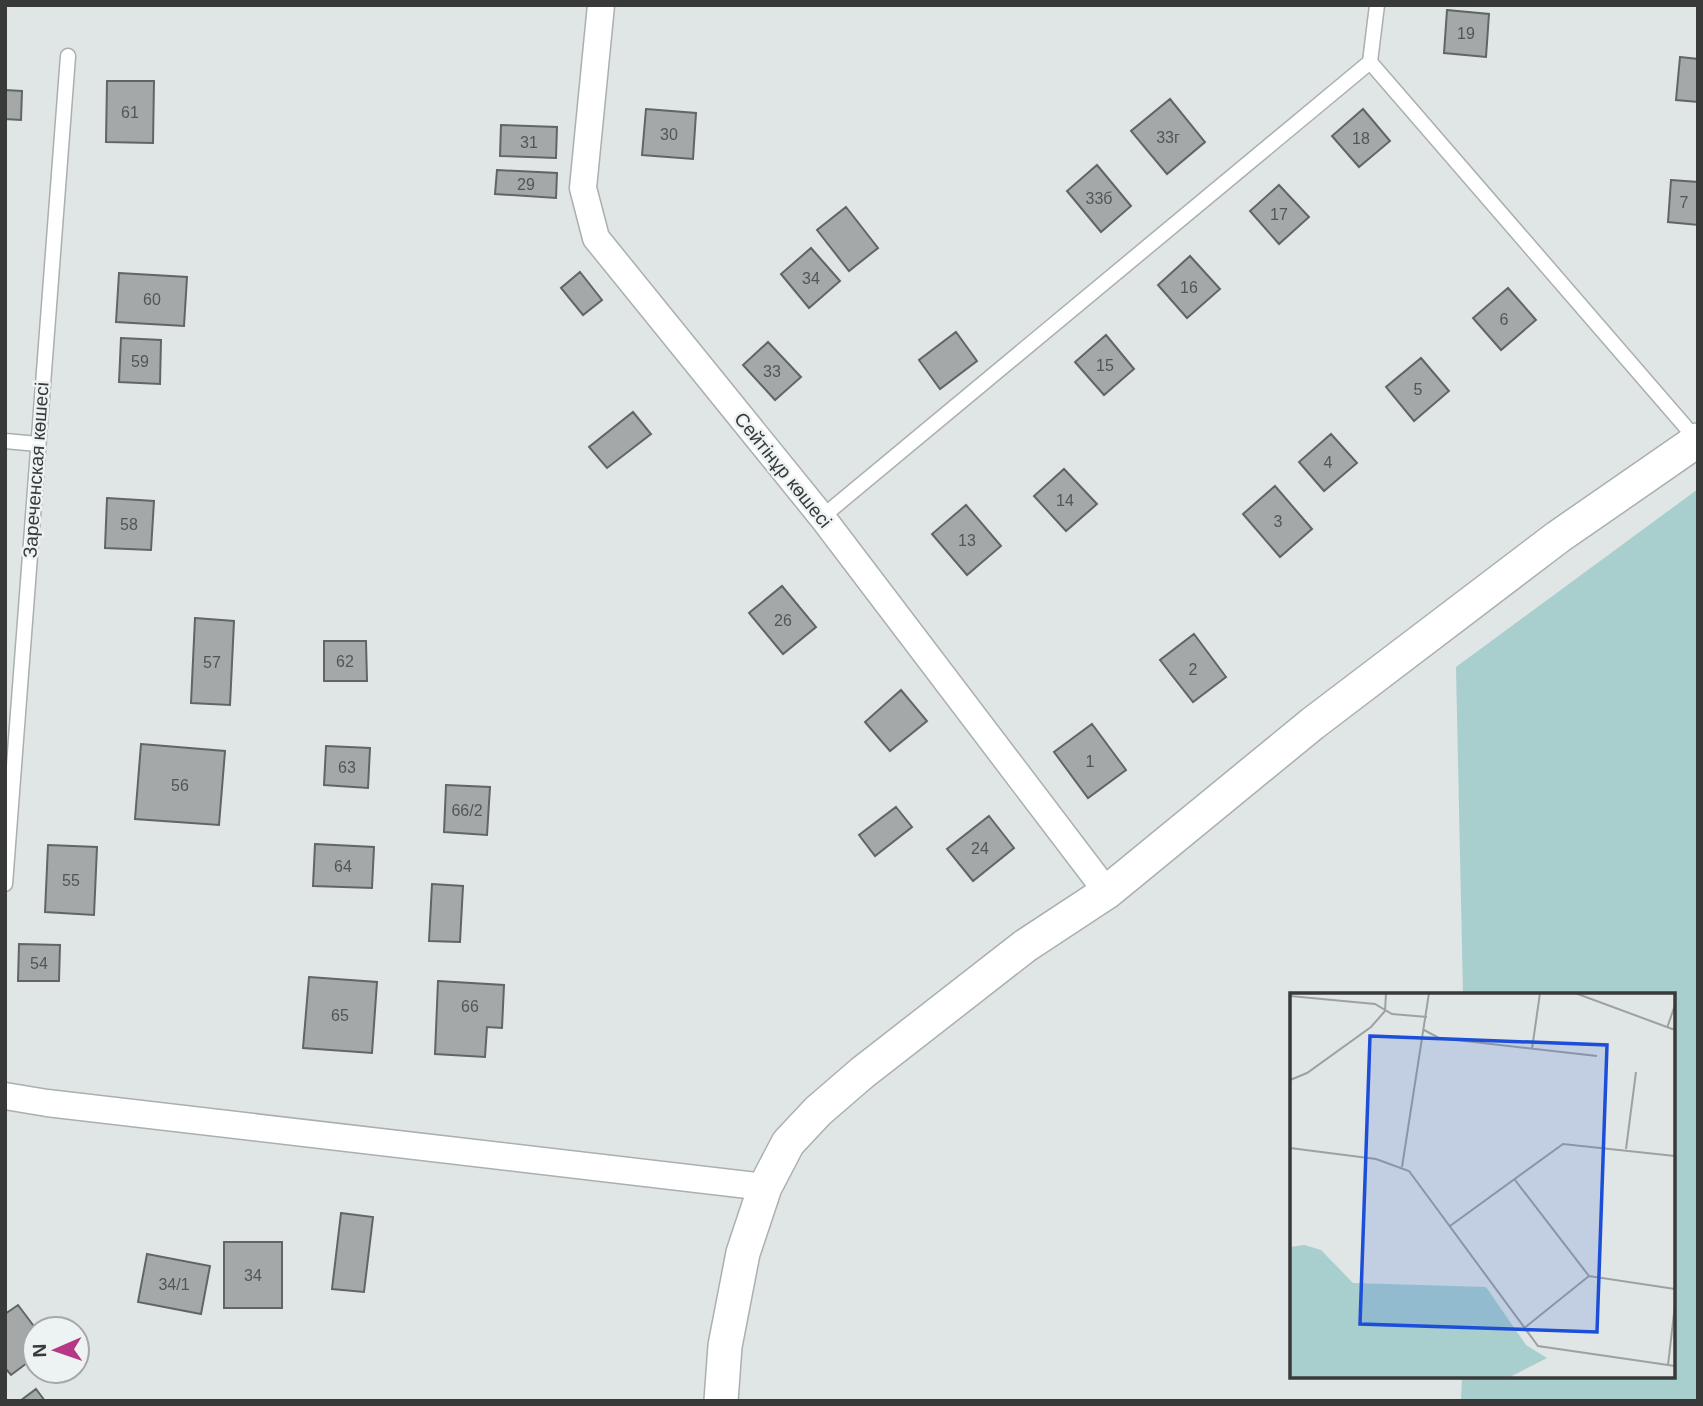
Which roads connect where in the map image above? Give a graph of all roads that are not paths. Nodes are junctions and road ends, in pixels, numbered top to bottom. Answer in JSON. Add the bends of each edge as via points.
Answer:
{"nodes":[{"id":1,"x":601,"y":5,"type":"edge"},
{"id":2,"x":1377,"y":5,"type":"edge"},
{"id":3,"x":68,"y":56,"type":"dead end"},
{"id":4,"x":1370,"y":62,"type":"junction"},
{"id":5,"x":1698,"y":440,"type":"edge"},
{"id":6,"x":5,"y":442,"type":"edge"},
{"id":7,"x":38,"y":444,"type":"junction"},
{"id":8,"x":822,"y":517,"type":"junction"},
{"id":9,"x":5,"y":884,"type":"edge"},
{"id":10,"x":1107,"y":892,"type":"junction"},
{"id":11,"x":5,"y":1096,"type":"edge"},
{"id":12,"x":765,"y":1187,"type":"junction"},
{"id":13,"x":721,"y":1401,"type":"edge"}],
"edges":[{"from":1,"to":8,"type":"street","name":"Сейтінұр көшесі","via":[[583,188],[596,238]]},
{"from":2,"to":4,"type":"lane"},
{"from":3,"to":7,"type":"lane","name":"Зареченская көшесі"},
{"from":4,"to":5,"type":"lane"},
{"from":4,"to":8,"type":"lane"},
{"from":5,"to":10,"type":"street","via":[[1558,537],[1323,716]]},
{"from":6,"to":7,"type":"lane"},
{"from":7,"to":9,"type":"lane","name":"Зареченская көшесі"},
{"from":8,"to":10,"type":"street","name":"Сейтінұр көшесі"},
{"from":10,"to":12,"type":"street","via":[[1025,946],[862,1073],[788,1143]]},
{"from":11,"to":12,"type":"street"},
{"from":12,"to":13,"type":"street","via":[[743,1253],[725,1346]]}]}
